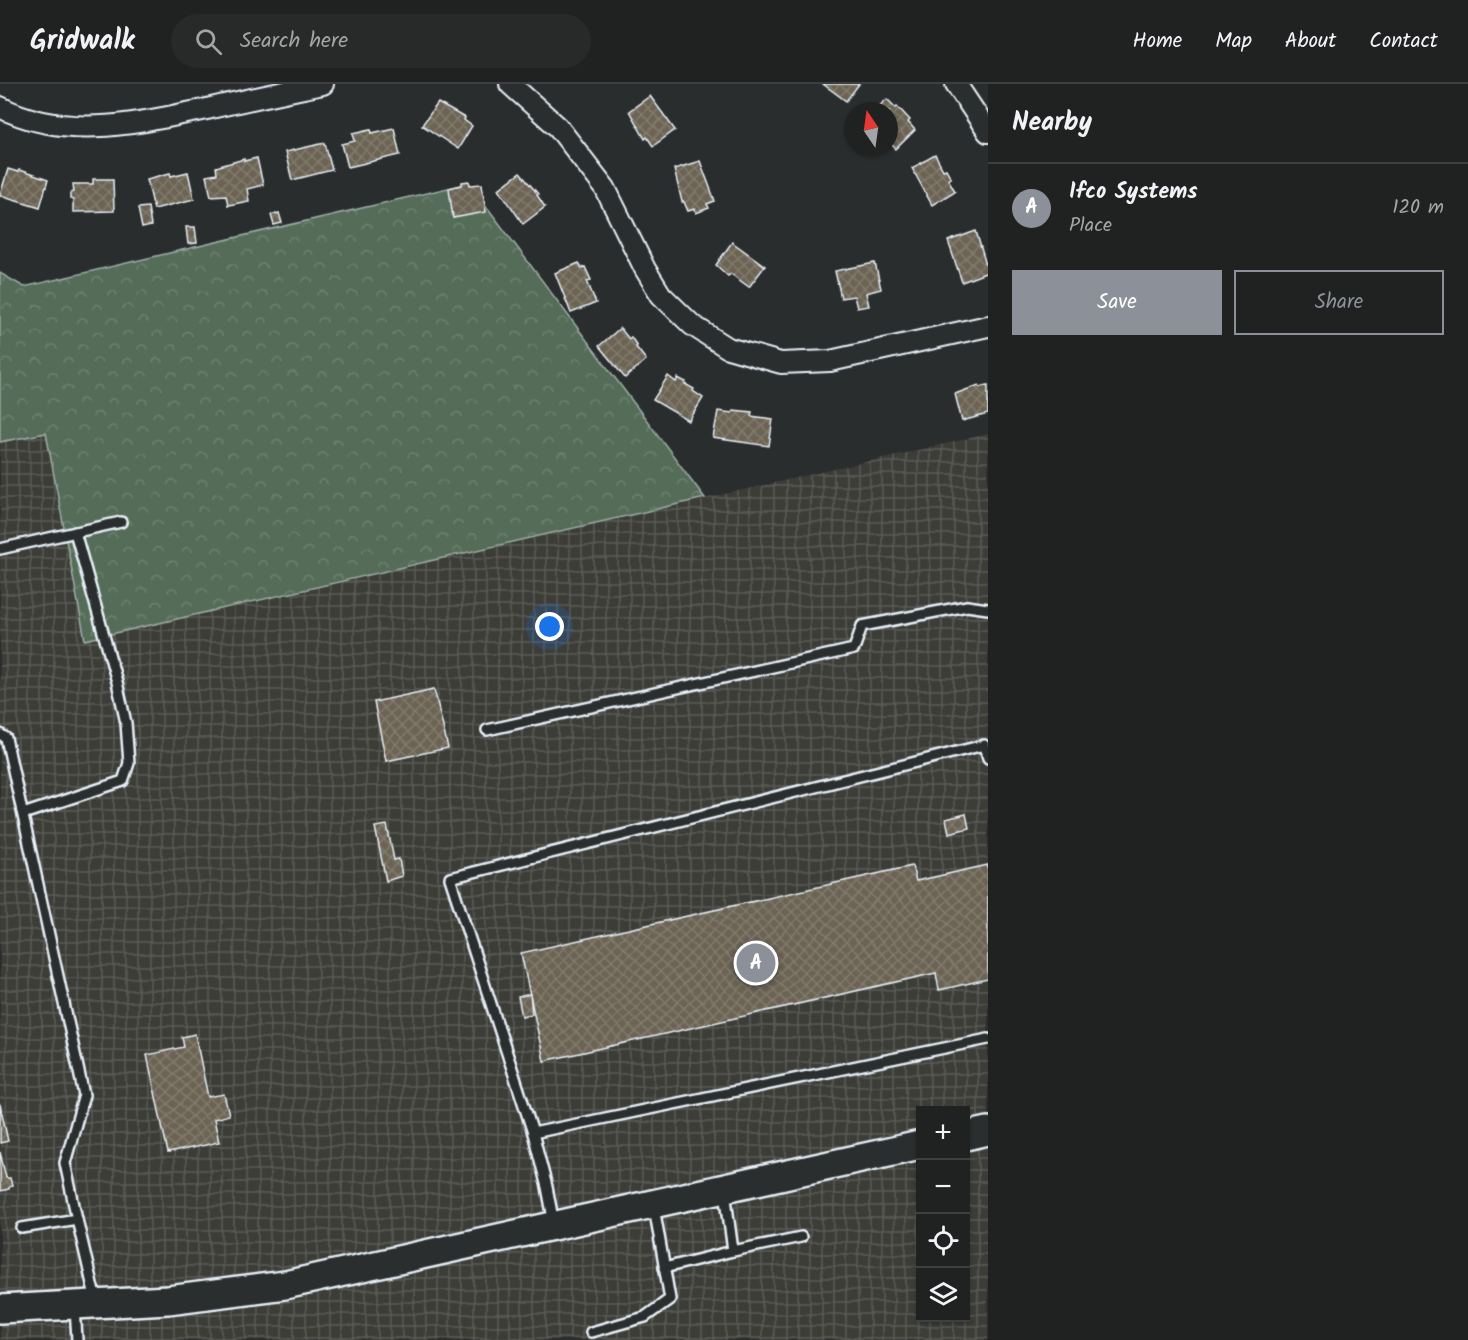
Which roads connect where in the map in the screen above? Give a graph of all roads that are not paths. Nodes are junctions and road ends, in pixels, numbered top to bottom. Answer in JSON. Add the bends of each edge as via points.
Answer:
{"nodes":[{"id":1,"x":323,"y":84,"type":"edge"},
{"id":2,"x":510,"y":84,"type":"edge"},
{"id":3,"x":956,"y":84,"type":"edge"},
{"id":4,"x":0,"y":107,"type":"edge"},
{"id":5,"x":988,"y":132,"type":"edge"},
{"id":6,"x":988,"y":326,"type":"edge"},
{"id":7,"x":121,"y":522,"type":"dead end"},
{"id":8,"x":75,"y":532,"type":"junction"},
{"id":9,"x":0,"y":549,"type":"edge"},
{"id":10,"x":988,"y":609,"type":"edge"},
{"id":11,"x":487,"y":730,"type":"dead end"},
{"id":12,"x":0,"y":734,"type":"edge"},
{"id":13,"x":986,"y":744,"type":"edge"},
{"id":14,"x":988,"y":758,"type":"edge"},
{"id":15,"x":23,"y":814,"type":"junction"},
{"id":16,"x":988,"y":1039,"type":"edge"},
{"id":17,"x":988,"y":1131,"type":"edge"},
{"id":18,"x":532,"y":1134,"type":"junction"},
{"id":19,"x":970,"y":1135,"type":"edge"},
{"id":20,"x":916,"y":1146,"type":"edge"},
{"id":21,"x":725,"y":1189,"type":"junction"},
{"id":22,"x":653,"y":1204,"type":"junction"},
{"id":23,"x":77,"y":1220,"type":"junction"},
{"id":24,"x":554,"y":1226,"type":"junction"},
{"id":25,"x":22,"y":1228,"type":"dead end"},
{"id":26,"x":801,"y":1237,"type":"dead end"},
{"id":27,"x":733,"y":1251,"type":"junction"},
{"id":28,"x":664,"y":1268,"type":"junction"},
{"id":29,"x":86,"y":1304,"type":"junction"},
{"id":30,"x":0,"y":1309,"type":"edge"},
{"id":31,"x":591,"y":1332,"type":"dead end"},
{"id":32,"x":77,"y":1340,"type":"edge"}],
"edges":[{"from":1,"to":4,"type":"street","via":[[128,125],[87,127],[42,121]]},
{"from":2,"to":6,"type":"street","via":[[558,127],[605,188],[662,295],[692,325],[728,348],[781,363],[830,361]]},
{"from":3,"to":5,"type":"street"},
{"from":7,"to":8,"type":"lane"},
{"from":8,"to":9,"type":"lane"},
{"from":8,"to":15,"type":"lane","via":[[117,682],[129,763],[123,781]]},
{"from":10,"to":11,"type":"lane","via":[[967,606],[862,626],[854,649]]},
{"from":12,"to":15,"type":"lane","via":[[6,738]]},
{"from":13,"to":14,"type":"lane"},
{"from":13,"to":18,"type":"lane","via":[[450,878]]},
{"from":15,"to":23,"type":"lane","via":[[84,1095],[65,1164]]},
{"from":16,"to":18,"type":"lane"},
{"from":17,"to":19,"type":"street"},
{"from":18,"to":24,"type":"lane"},
{"from":20,"to":21,"type":"street"},
{"from":21,"to":22,"type":"street"},
{"from":21,"to":27,"type":"lane"},
{"from":22,"to":24,"type":"street"},
{"from":22,"to":28,"type":"lane"},
{"from":23,"to":25,"type":"lane"},
{"from":23,"to":29,"type":"lane"},
{"from":24,"to":29,"type":"street","via":[[285,1285],[168,1300]]},
{"from":26,"to":27,"type":"lane"},
{"from":27,"to":28,"type":"lane"},
{"from":28,"to":31,"type":"lane","via":[[670,1299],[645,1317]]},
{"from":29,"to":30,"type":"street"},
{"from":29,"to":32,"type":"lane"}]}
